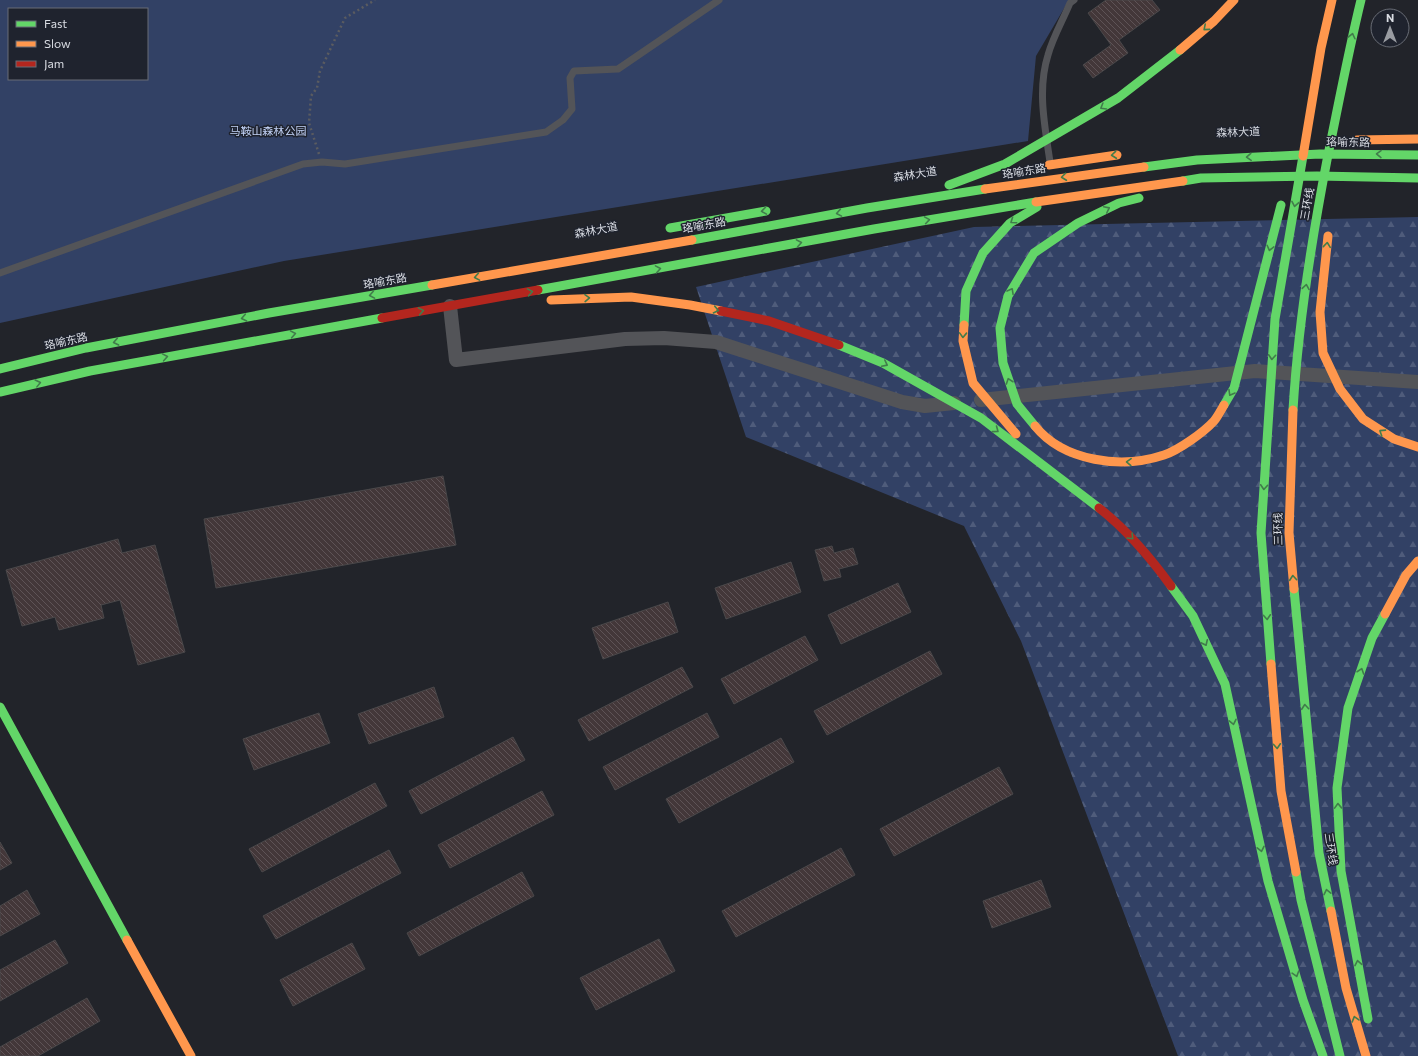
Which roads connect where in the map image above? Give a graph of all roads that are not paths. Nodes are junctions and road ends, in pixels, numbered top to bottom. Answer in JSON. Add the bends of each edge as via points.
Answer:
{"nodes":[{"id":1,"x":719,"y":0,"type":"edge"},
{"id":2,"x":1074,"y":0,"type":"edge"},
{"id":3,"x":1234,"y":0,"type":"edge"},
{"id":4,"x":1332,"y":0,"type":"edge"},
{"id":5,"x":1361,"y":0,"type":"edge"},
{"id":6,"x":1322,"y":48,"type":"junction"},
{"id":7,"x":1348,"y":52,"type":"junction"},
{"id":8,"x":1418,"y":139,"type":"edge"},
{"id":9,"x":1298,"y":141,"type":"dead end"},
{"id":10,"x":1128,"y":154,"type":"dead end"},
{"id":11,"x":1418,"y":156,"type":"edge"},
{"id":12,"x":1046,"y":165,"type":"joint"},
{"id":13,"x":1153,"y":165,"type":"junction"},
{"id":14,"x":1012,"y":171,"type":"dead end"},
{"id":15,"x":1354,"y":177,"type":"junction"},
{"id":16,"x":1232,"y":178,"type":"junction"},
{"id":17,"x":1418,"y":178,"type":"edge"},
{"id":18,"x":943,"y":182,"type":"dead end"},
{"id":19,"x":1334,"y":186,"type":"dead end"},
{"id":20,"x":1411,"y":187,"type":"dead end"},
{"id":21,"x":1164,"y":193,"type":"dead end"},
{"id":22,"x":1149,"y":196,"type":"dead end"},
{"id":23,"x":867,"y":208,"type":"junction"},
{"id":24,"x":778,"y":209,"type":"dead end"},
{"id":25,"x":1329,"y":226,"type":"dead end"},
{"id":26,"x":662,"y":230,"type":"dead end"},
{"id":27,"x":473,"y":268,"type":"dead end"},
{"id":28,"x":0,"y":273,"type":"edge"},
{"id":29,"x":424,"y":286,"type":"junction"},
{"id":30,"x":542,"y":301,"type":"dead end"},
{"id":31,"x":527,"y":302,"type":"dead end"},
{"id":32,"x":450,"y":306,"type":"junction"},
{"id":33,"x":0,"y":369,"type":"edge"},
{"id":34,"x":1418,"y":382,"type":"edge"},
{"id":35,"x":0,"y":392,"type":"edge"},
{"id":36,"x":1418,"y":446,"type":"edge"},
{"id":37,"x":1112,"y":518,"type":"junction"},
{"id":38,"x":1418,"y":561,"type":"edge"},
{"id":39,"x":0,"y":707,"type":"edge"},
{"id":40,"x":1371,"y":1031,"type":"dead end"},
{"id":41,"x":191,"y":1056,"type":"edge"},
{"id":42,"x":1323,"y":1056,"type":"edge"},
{"id":43,"x":1340,"y":1056,"type":"edge"},
{"id":44,"x":1366,"y":1056,"type":"edge"}],
"edges":[{"from":1,"to":28,"type":"lane","via":[[618,68],[574,71],[570,78],[572,109],[563,120],[546,132],[345,164],[303,164]]},
{"from":2,"to":12,"type":"lane","via":[[1070,3],[1048,55],[1042,87]]},
{"from":3,"to":23,"type":"main road","one_way":true,"via":[[1169,60],[1118,98],[1005,164],[940,188]]},
{"from":4,"to":6,"type":"main road","name":"三环线"},
{"from":7,"to":5,"type":"main road","name":"三环线","one_way":true},
{"from":6,"to":22,"type":"main road","one_way":true,"via":[[1234,388],[1215,420],[1192,440],[1166,455],[1140,462],[1100,461],[1073,454],[1042,435],[1016,404],[1002,363],[1000,328],[1008,296],[1034,253],[1078,223],[1119,203]]},
{"from":6,"to":43,"type":"main road","name":"三环线","one_way":true,"via":[[1275,319],[1261,533],[1281,791],[1301,900]]},
{"from":7,"to":19,"type":"main road"},
{"from":44,"to":7,"type":"main road","name":"三环线","one_way":true,"via":[[1346,988],[1319,853],[1289,533],[1293,408],[1300,326],[1317,214]]},
{"from":8,"to":9,"type":"main road"},
{"from":10,"to":12,"type":"main road","one_way":true},
{"from":11,"to":13,"type":"main road","name":"珞喻东路","one_way":true,"via":[[1320,154],[1197,160]]},
{"from":13,"to":23,"type":"main road","name":"珞喻东路","one_way":true},
{"from":13,"to":37,"type":"main road","one_way":true,"via":[[1086,186],[1039,205],[1010,223],[983,253],[966,290],[963,341],[973,383],[1015,432]]},
{"from":14,"to":18,"type":"main road","name":"森林大道"},
{"from":15,"to":16,"type":"main road"},
{"from":15,"to":17,"type":"main road"},
{"from":15,"to":20,"type":"main road"},
{"from":16,"to":21,"type":"main road"},
{"from":32,"to":16,"type":"main road","one_way":true,"via":[[1042,201],[1201,178]]},
{"from":23,"to":29,"type":"main road","name":"珞喻东路","one_way":true},
{"from":24,"to":26,"type":"main road","one_way":true},
{"from":36,"to":25,"type":"main road","one_way":true,"via":[[1394,439],[1363,419],[1340,389],[1324,353],[1320,312]]},
{"from":27,"to":29,"type":"main road"},
{"from":29,"to":33,"type":"main road","name":"珞喻东路","one_way":true,"via":[[86,348]]},
{"from":30,"to":37,"type":"main road","one_way":true,"via":[[631,297],[690,305],[768,321],[849,348],[883,363],[981,418]]},
{"from":31,"to":32,"type":"main road"},
{"from":32,"to":34,"type":"street","via":[[456,360],[625,339],[664,338],[716,342],[902,402],[925,406],[1255,371]]},
{"from":35,"to":32,"type":"main road","one_way":true,"via":[[90,371]]},
{"from":37,"to":42,"type":"main road","one_way":true,"via":[[1151,558],[1193,616],[1225,684],[1268,881],[1303,1000]]},
{"from":40,"to":38,"type":"main road","one_way":true,"via":[[1341,872],[1337,788],[1348,708],[1367,652],[1406,575]]},
{"from":39,"to":41,"type":"main road"}]}
